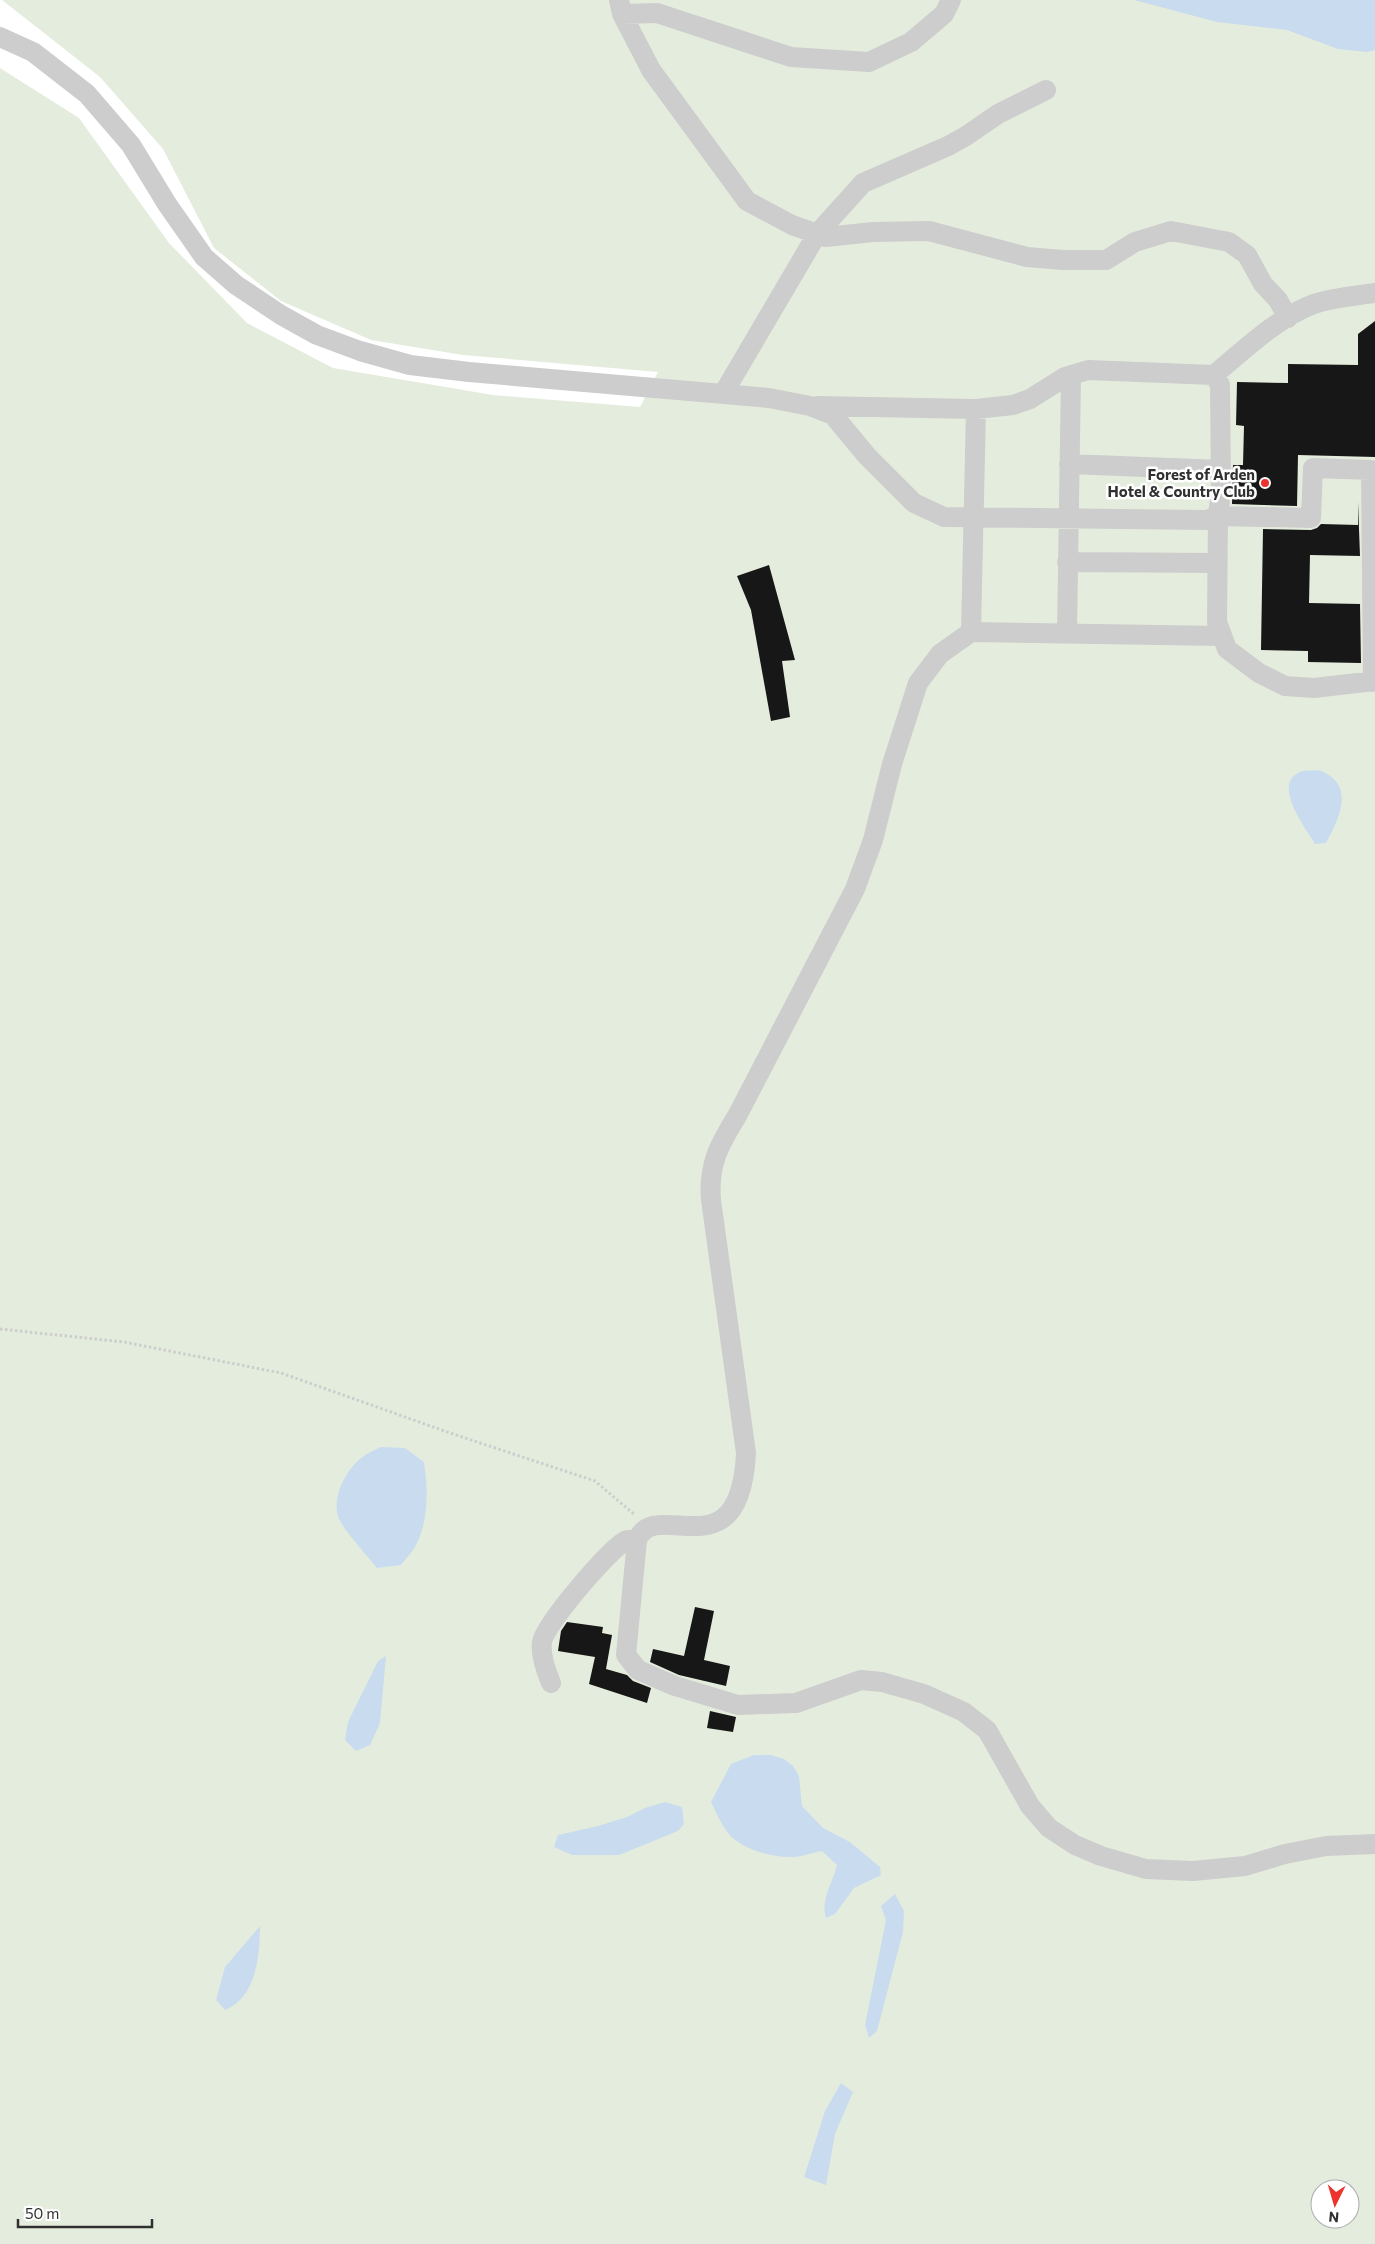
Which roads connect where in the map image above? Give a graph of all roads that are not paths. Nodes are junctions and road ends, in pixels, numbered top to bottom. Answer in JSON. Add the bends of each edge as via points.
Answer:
{"nodes":[{"id":1,"x":951,"y":0,"type":"edge"},
{"id":2,"x":620,"y":7,"type":"edge"},
{"id":3,"x":0,"y":37,"type":"edge"},
{"id":4,"x":1046,"y":90,"type":"dead end"},
{"id":5,"x":817,"y":234,"type":"junction"},
{"id":6,"x":1375,"y":294,"type":"edge"},
{"id":7,"x":1288,"y":318,"type":"junction"},
{"id":8,"x":1071,"y":375,"type":"junction"},
{"id":9,"x":1214,"y":375,"type":"junction"},
{"id":10,"x":723,"y":394,"type":"junction"},
{"id":11,"x":810,"y":406,"type":"junction"},
{"id":12,"x":976,"y":409,"type":"junction"},
{"id":13,"x":1069,"y":464,"type":"junction"},
{"id":14,"x":1221,"y":470,"type":"junction"},
{"id":15,"x":1218,"y":516,"type":"junction"},
{"id":16,"x":974,"y":517,"type":"junction"},
{"id":17,"x":1068,"y":518,"type":"junction"},
{"id":18,"x":1068,"y":562,"type":"junction"},
{"id":19,"x":1217,"y":563,"type":"junction"},
{"id":20,"x":971,"y":632,"type":"junction"},
{"id":21,"x":1068,"y":634,"type":"junction"},
{"id":22,"x":1222,"y":636,"type":"junction"},
{"id":23,"x":1374,"y":682,"type":"edge"},
{"id":24,"x":642,"y":1533,"type":"junction"},
{"id":25,"x":551,"y":1683,"type":"dead end"},
{"id":26,"x":1375,"y":1844,"type":"edge"}],
"edges":[{"from":1,"to":2,"type":"lane","via":[[944,14],[911,42],[869,62],[791,58],[657,13]]},
{"from":2,"to":5,"type":"lane","via":[[651,70],[747,201],[792,226]]},
{"from":3,"to":10,"type":"lane","via":[[33,52],[87,94],[131,145],[204,257],[236,285],[281,316],[318,336],[410,364]]},
{"from":4,"to":5,"type":"lane","via":[[998,114],[954,142],[863,183]]},
{"from":5,"to":7,"type":"lane","via":[[826,237],[929,231],[1027,257],[1106,260],[1136,242],[1171,231],[1229,242],[1247,255]]},
{"from":5,"to":10,"type":"lane"},
{"from":6,"to":7,"type":"lane","via":[[1313,304]]},
{"from":7,"to":9,"type":"lane"},
{"from":8,"to":9,"type":"lane","via":[[1088,370]]},
{"from":8,"to":12,"type":"lane","via":[[1030,399],[1012,405]]},
{"from":8,"to":13,"type":"lane"},
{"from":9,"to":14,"type":"lane","via":[[1220,385]]},
{"from":10,"to":11,"type":"lane"},
{"from":11,"to":12,"type":"lane"},
{"from":11,"to":16,"type":"lane","via":[[833,415],[867,456],[914,503],[944,517]]},
{"from":12,"to":16,"type":"lane"},
{"from":13,"to":14,"type":"lane"},
{"from":13,"to":17,"type":"lane"},
{"from":14,"to":15,"type":"lane"},
{"from":15,"to":17,"type":"lane","via":[[1207,520]]},
{"from":15,"to":19,"type":"lane"},
{"from":15,"to":23,"type":"lane","via":[[1311,518],[1313,468],[1371,470]]},
{"from":16,"to":17,"type":"lane"},
{"from":16,"to":20,"type":"lane"},
{"from":17,"to":18,"type":"lane"},
{"from":18,"to":19,"type":"lane"},
{"from":18,"to":21,"type":"lane"},
{"from":19,"to":22,"type":"lane","via":[[1217,622]]},
{"from":20,"to":21,"type":"lane"},
{"from":20,"to":24,"type":"lane","via":[[940,654],[918,683],[892,764],[873,840],[855,889],[713,1162],[709,1182],[711,1200],[746,1452],[741,1491],[731,1510],[718,1523]]},
{"from":21,"to":22,"type":"lane"},
{"from":22,"to":23,"type":"lane","via":[[1227,649],[1259,673],[1286,686],[1314,688]]},
{"from":24,"to":25,"type":"lane","via":[[626,1540],[612,1552],[583,1582],[549,1628],[542,1641],[544,1666]]},
{"from":24,"to":26,"type":"lane","via":[[626,1655],[638,1670],[675,1686],[738,1705],[796,1703],[861,1680],[882,1682],[924,1694],[964,1712],[988,1730],[1030,1806],[1050,1828],[1075,1845],[1146,1869],[1193,1871],[1236,1867],[1326,1846]]}]}
